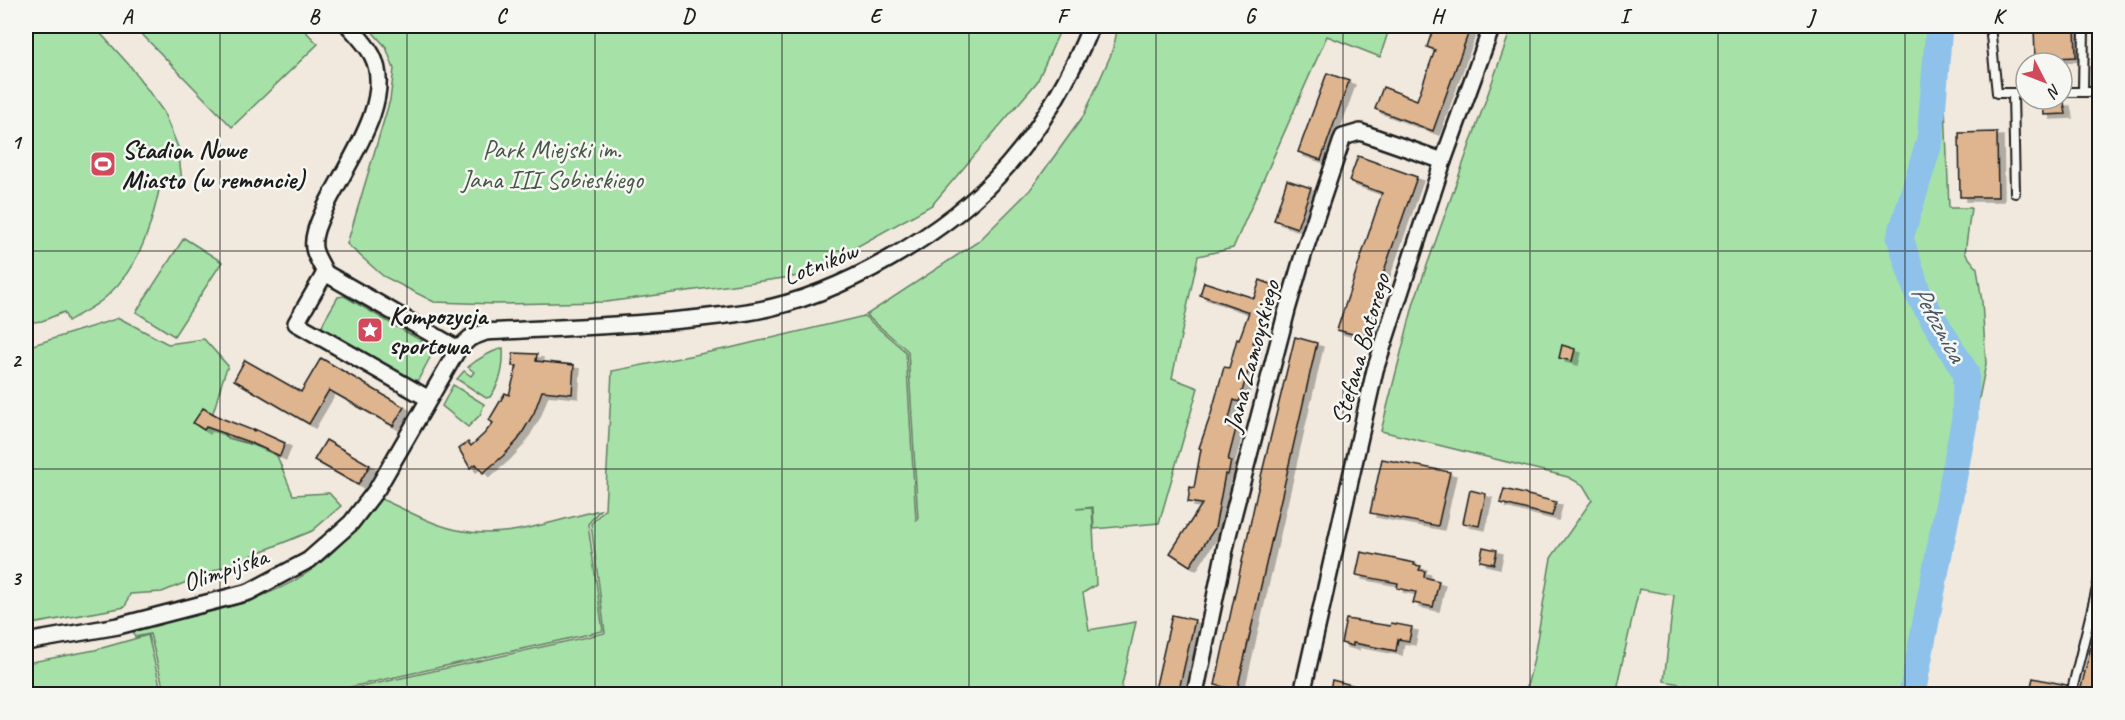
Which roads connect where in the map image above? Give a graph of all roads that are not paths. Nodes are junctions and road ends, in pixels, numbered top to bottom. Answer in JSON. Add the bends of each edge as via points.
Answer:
{"nodes":[{"id":1,"x":349,"y":26,"type":"edge"},
{"id":2,"x":1091,"y":26,"type":"edge"},
{"id":3,"x":1492,"y":26,"type":"edge"},
{"id":4,"x":1989,"y":26,"type":"edge"},
{"id":5,"x":2084,"y":26,"type":"edge"},
{"id":6,"x":2074,"y":92,"type":"edge"},
{"id":7,"x":2083,"y":92,"type":"junction"},
{"id":8,"x":2100,"y":92,"type":"edge"},
{"id":9,"x":2013,"y":93,"type":"joint"},
{"id":10,"x":1443,"y":161,"type":"junction"},
{"id":11,"x":2015,"y":193,"type":"dead end"},
{"id":12,"x":325,"y":273,"type":"junction"},
{"id":13,"x":458,"y":349,"type":"junction"},
{"id":14,"x":429,"y":399,"type":"junction"},
{"id":15,"x":2100,"y":576,"type":"edge"},
{"id":16,"x":26,"y":642,"type":"edge"},
{"id":17,"x":1195,"y":694,"type":"edge"},
{"id":18,"x":1302,"y":694,"type":"edge"},
{"id":19,"x":2071,"y":694,"type":"edge"}],
"edges":[{"from":1,"to":12,"type":"street","via":[[372,56],[378,89],[357,148],[317,226],[314,249]]},
{"from":2,"to":13,"type":"street","name":"Lotników","via":[[1070,73],[1008,166],[946,222],[877,266],[845,282],[749,312],[486,332],[470,338]]},
{"from":3,"to":10,"type":"street","name":"Stefana Batorego"},
{"from":4,"to":9,"type":"lane","via":[[1997,93]]},
{"from":5,"to":7,"type":"lane"},
{"from":6,"to":7,"type":"lane"},
{"from":7,"to":8,"type":"lane"},
{"from":9,"to":11,"type":"lane"},
{"from":10,"to":17,"type":"street","name":"Jana Zamoyskiego","via":[[1360,132],[1343,136],[1304,252],[1272,366],[1228,535]]},
{"from":10,"to":18,"type":"street","name":"Stefana Batorego","via":[[1374,370]]},
{"from":12,"to":13,"type":"street"},
{"from":12,"to":14,"type":"street","via":[[297,323]]},
{"from":13,"to":14,"type":"street","name":"Olimpijska"},
{"from":14,"to":16,"type":"street","name":"Olimpijska","via":[[372,497],[351,523],[309,560],[249,592],[118,626]]},
{"from":15,"to":19,"type":"lane"}]}
